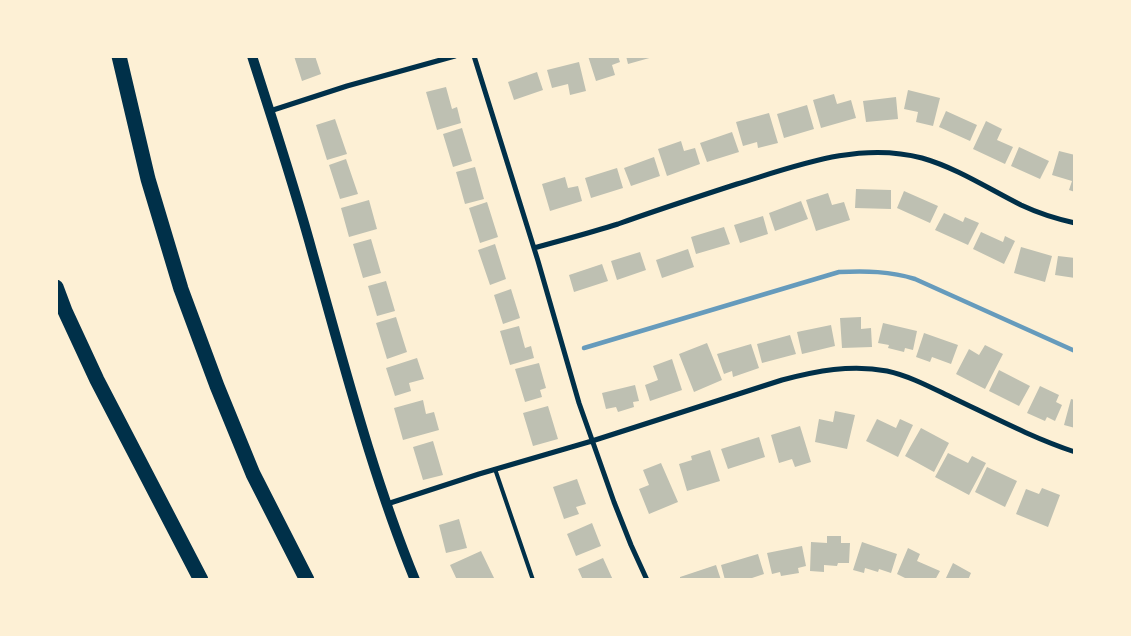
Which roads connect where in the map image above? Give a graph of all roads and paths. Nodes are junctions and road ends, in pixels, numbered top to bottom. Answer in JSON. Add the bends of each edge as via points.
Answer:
{"nodes":[{"id":1,"x":119,"y":56,"type":"edge"},
{"id":2,"x":252,"y":56,"type":"edge"},
{"id":3,"x":455,"y":56,"type":"edge"},
{"id":4,"x":474,"y":56,"type":"edge"},
{"id":5,"x":269,"y":111,"type":"junction"},
{"id":6,"x":1075,"y":223,"type":"edge"},
{"id":7,"x":534,"y":248,"type":"junction"},
{"id":8,"x":56,"y":287,"type":"edge"},
{"id":9,"x":592,"y":441,"type":"junction"},
{"id":10,"x":1075,"y":452,"type":"edge"},
{"id":11,"x":495,"y":469,"type":"junction"},
{"id":12,"x":387,"y":504,"type":"junction"},
{"id":13,"x":201,"y":580,"type":"edge"},
{"id":14,"x":306,"y":580,"type":"edge"},
{"id":15,"x":415,"y":580,"type":"edge"},
{"id":16,"x":533,"y":580,"type":"edge"},
{"id":17,"x":647,"y":580,"type":"edge"}],
"edges":[{"from":1,"to":14,"type":"highway","via":[[148,179],[181,289],[253,474]]},
{"from":2,"to":5,"type":"main road"},
{"from":3,"to":5,"type":"street"},
{"from":4,"to":7,"type":"street"},
{"from":5,"to":12,"type":"main road"},
{"from":6,"to":7,"type":"street","via":[[1024,206],[964,175],[921,158],[879,152],[837,156],[784,169]]},
{"from":7,"to":9,"type":"street"},
{"from":8,"to":13,"type":"highway","via":[[102,388]]},
{"from":9,"to":10,"type":"street","via":[[811,372],[859,368],[912,378],[1016,428]]},
{"from":9,"to":11,"type":"street"},
{"from":9,"to":17,"type":"street","via":[[627,537]]},
{"from":11,"to":12,"type":"street"},
{"from":11,"to":16,"type":"lane"},
{"from":12,"to":15,"type":"main road"}]}
